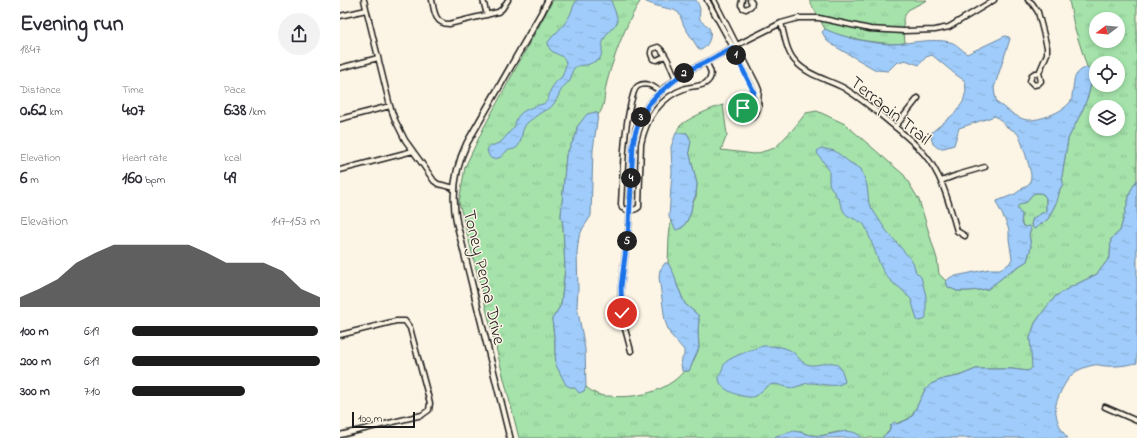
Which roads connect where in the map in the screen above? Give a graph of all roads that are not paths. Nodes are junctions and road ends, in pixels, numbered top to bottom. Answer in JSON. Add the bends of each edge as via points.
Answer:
{"nodes":[{"id":1,"x":364,"y":0,"type":"edge"},
{"id":2,"x":432,"y":0,"type":"edge"},
{"id":3,"x":483,"y":0,"type":"edge"},
{"id":4,"x":508,"y":0,"type":"edge"},
{"id":5,"x":548,"y":0,"type":"edge"},
{"id":6,"x":707,"y":0,"type":"edge"},
{"id":7,"x":714,"y":0,"type":"edge"},
{"id":8,"x":742,"y":0,"type":"edge"},
{"id":9,"x":750,"y":0,"type":"edge"},
{"id":10,"x":994,"y":0,"type":"edge"},
{"id":11,"x":1028,"y":0,"type":"edge"},
{"id":12,"x":366,"y":10,"type":"junction"},
{"id":13,"x":487,"y":15,"type":"junction"},
{"id":14,"x":340,"y":16,"type":"edge"},
{"id":15,"x":781,"y":23,"type":"junction"},
{"id":16,"x":737,"y":45,"type":"junction"},
{"id":17,"x":732,"y":48,"type":"junction"},
{"id":18,"x":665,"y":56,"type":"dead end"},
{"id":19,"x":378,"y":58,"type":"junction"},
{"id":20,"x":706,"y":62,"type":"junction"},
{"id":21,"x":340,"y":68,"type":"edge"},
{"id":22,"x":1039,"y":73,"type":"dead end"},
{"id":23,"x":676,"y":79,"type":"junction"},
{"id":24,"x":661,"y":92,"type":"junction"},
{"id":25,"x":918,"y":98,"type":"dead end"},
{"id":26,"x":752,"y":101,"type":"junction"},
{"id":27,"x":758,"y":102,"type":"junction"},
{"id":28,"x":390,"y":106,"type":"junction"},
{"id":29,"x":340,"y":119,"type":"edge"},
{"id":30,"x":895,"y":127,"type":"junction"},
{"id":31,"x":413,"y":151,"type":"junction"},
{"id":32,"x":985,"y":167,"type":"dead end"},
{"id":33,"x":340,"y":170,"type":"edge"},
{"id":34,"x":942,"y":181,"type":"junction"},
{"id":35,"x":455,"y":188,"type":"junction"},
{"id":36,"x":630,"y":210,"type":"junction"},
{"id":37,"x":965,"y":236,"type":"dead end"},
{"id":38,"x":340,"y":335,"type":"edge"},
{"id":39,"x":631,"y":351,"type":"dead end"},
{"id":40,"x":1105,"y":407,"type":"dead end"},
{"id":41,"x":1137,"y":421,"type":"edge"},
{"id":42,"x":340,"y":435,"type":"edge"},
{"id":43,"x":510,"y":438,"type":"edge"}],
"edges":[{"from":1,"to":12,"type":"street"},
{"from":2,"to":13,"type":"street","via":[[438,20],[444,24]]},
{"from":3,"to":13,"type":"street"},
{"from":4,"to":13,"type":"street","via":[[502,9]]},
{"from":5,"to":35,"type":"street","name":"Toney Penna Drive","via":[[467,143],[456,172]]},
{"from":6,"to":17,"type":"street"},
{"from":7,"to":16,"type":"street"},
{"from":8,"to":9,"type":"street","via":[[741,5],[746,9],[751,6]]},
{"from":10,"to":15,"type":"street","via":[[949,27],[936,30],[870,29],[809,18]]},
{"from":11,"to":22,"type":"street","via":[[1038,12],[1047,47],[1047,54]]},
{"from":12,"to":14,"type":"street"},
{"from":12,"to":19,"type":"street"},
{"from":15,"to":16,"type":"street"},
{"from":15,"to":30,"type":"street","name":"Terrapin Trail","via":[[788,49],[800,66],[855,95]]},
{"from":16,"to":17,"type":"street"},
{"from":16,"to":27,"type":"street","via":[[759,90]]},
{"from":17,"to":20,"type":"street"},
{"from":17,"to":26,"type":"street","via":[[754,92]]},
{"from":18,"to":23,"type":"street"},
{"from":19,"to":21,"type":"street"},
{"from":19,"to":28,"type":"street"},
{"from":20,"to":23,"type":"street"},
{"from":20,"to":36,"type":"street","via":[[711,72],[707,83],[673,94],[650,118],[641,144],[639,208]]},
{"from":23,"to":24,"type":"street"},
{"from":24,"to":36,"type":"street","via":[[643,113],[635,134]]},
{"from":24,"to":36,"type":"street","via":[[649,84],[643,84],[634,90],[624,141],[622,208]]},
{"from":25,"to":30,"type":"street"},
{"from":26,"to":27,"type":"street"},
{"from":26,"to":27,"type":"street","via":[[743,108],[742,112],[747,120],[755,116],[760,106]]},
{"from":28,"to":29,"type":"street"},
{"from":28,"to":31,"type":"street","via":[[399,131]]},
{"from":30,"to":34,"type":"street","name":"Terrapin Trail","via":[[924,154]]},
{"from":31,"to":33,"type":"street"},
{"from":31,"to":35,"type":"street","via":[[434,181]]},
{"from":32,"to":34,"type":"street"},
{"from":34,"to":37,"type":"street","name":"Terrapin Trail","via":[[957,231]]},
{"from":35,"to":43,"type":"street","name":"Toney Penna Drive","via":[[457,224]]},
{"from":36,"to":39,"type":"street","via":[[621,300]]},
{"from":38,"to":42,"type":"street","via":[[396,321],[405,322],[410,328],[430,403],[429,410],[422,415]]},
{"from":40,"to":41,"type":"street"}]}
